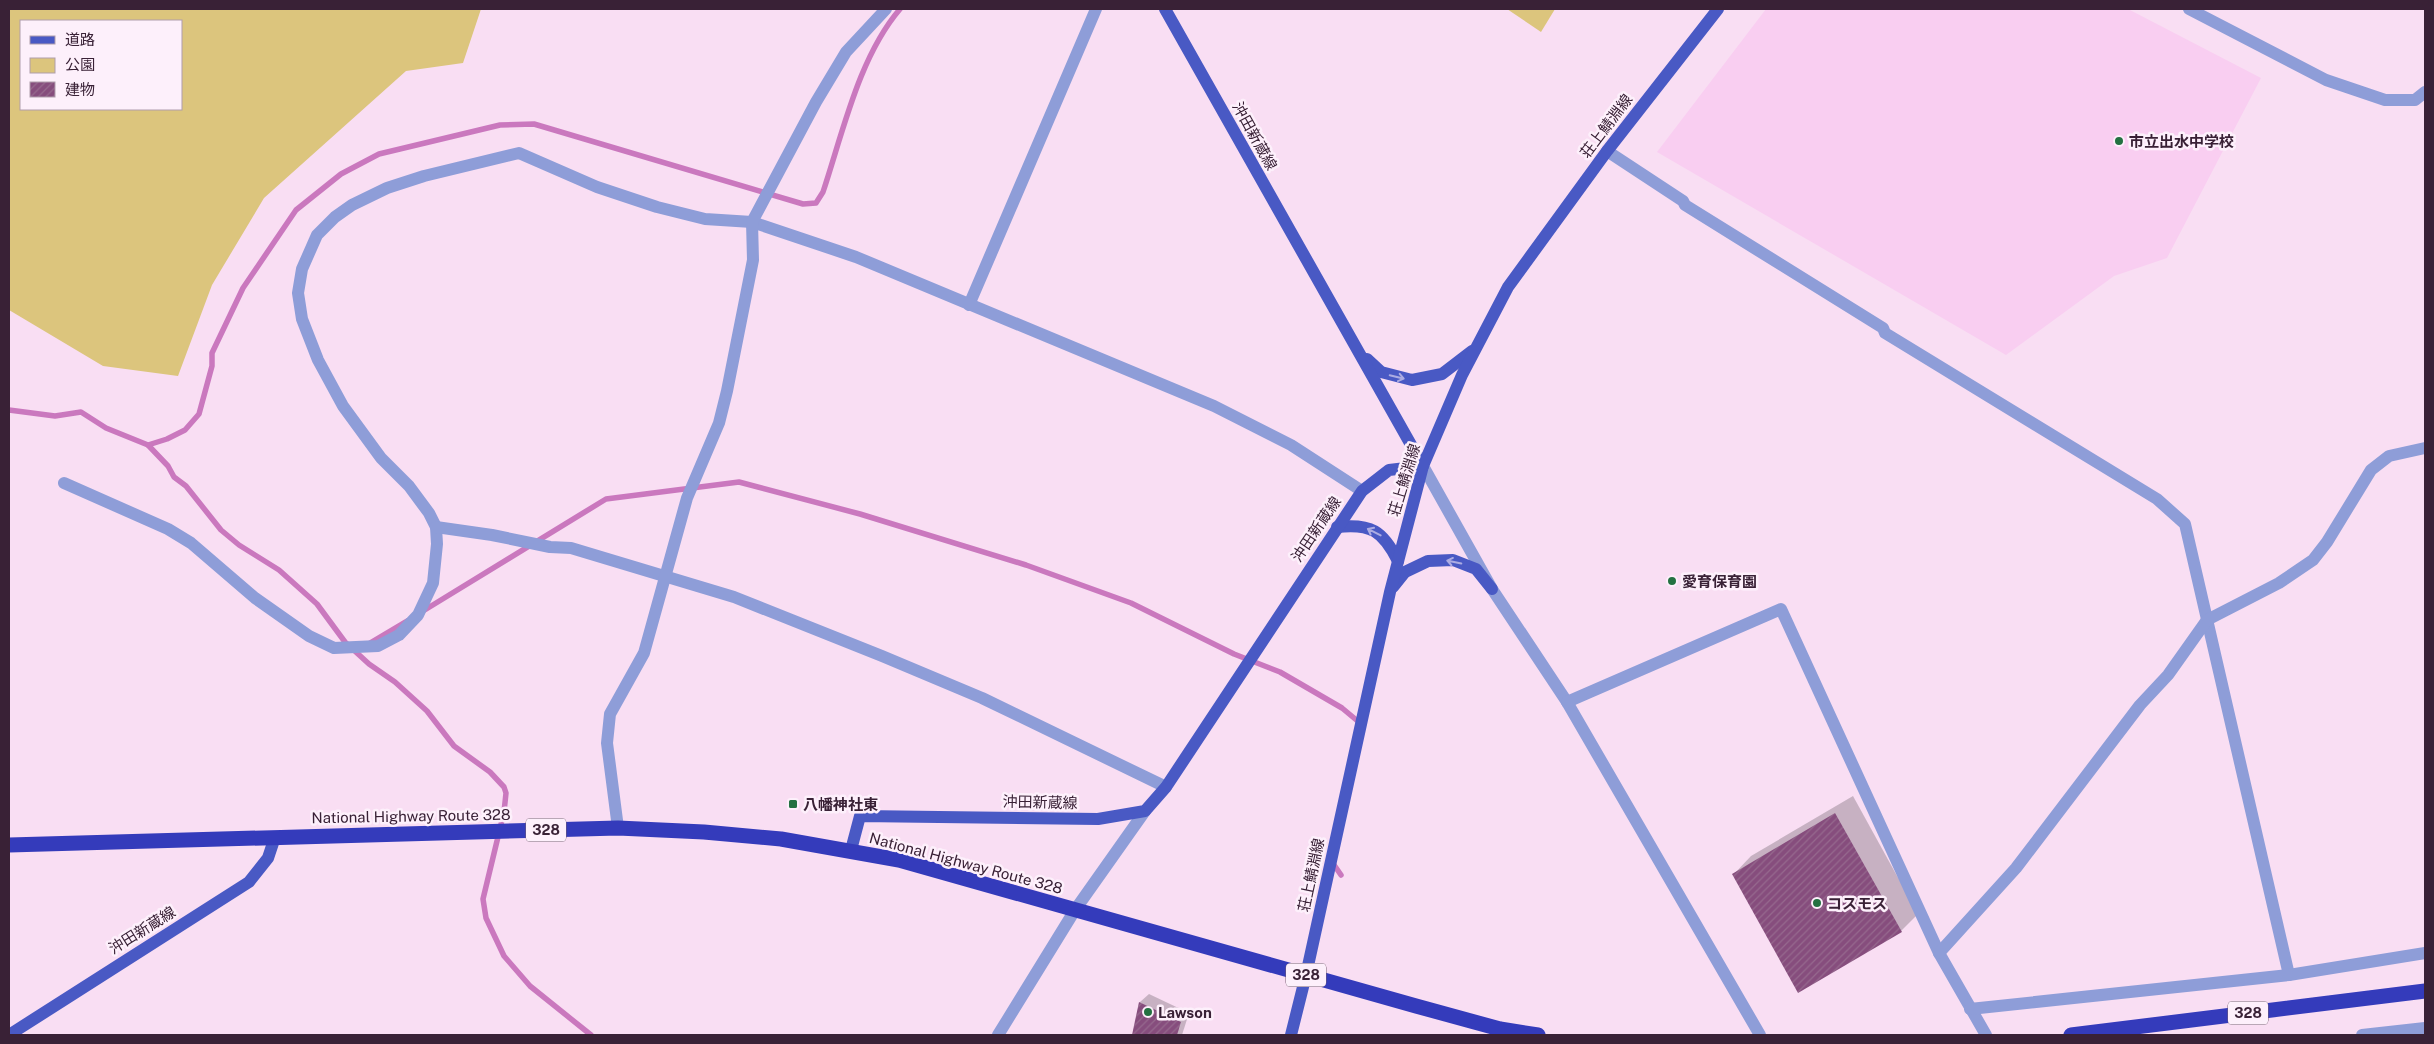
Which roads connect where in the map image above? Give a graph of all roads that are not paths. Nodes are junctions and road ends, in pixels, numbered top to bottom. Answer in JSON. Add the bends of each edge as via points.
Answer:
{"nodes":[{"id":1,"x":886,"y":9,"type":"edge"},
{"id":2,"x":1096,"y":9,"type":"edge"},
{"id":3,"x":1165,"y":9,"type":"edge"},
{"id":4,"x":1718,"y":9,"type":"edge"},
{"id":5,"x":2190,"y":9,"type":"edge"},
{"id":6,"x":2425,"y":92,"type":"edge"},
{"id":7,"x":1607,"y":151,"type":"junction"},
{"id":8,"x":752,"y":222,"type":"junction"},
{"id":9,"x":969,"y":305,"type":"junction"},
{"id":10,"x":1477,"y":347,"type":"junction"},
{"id":11,"x":1358,"y":350,"type":"junction"},
{"id":12,"x":2425,"y":448,"type":"edge"},
{"id":13,"x":1423,"y":466,"type":"junction"},
{"id":14,"x":64,"y":483,"type":"dead end"},
{"id":15,"x":1362,"y":491,"type":"junction"},
{"id":16,"x":436,"y":527,"type":"junction"},
{"id":17,"x":1337,"y":527,"type":"junction"},
{"id":18,"x":1398,"y":561,"type":"junction"},
{"id":19,"x":665,"y":578,"type":"junction"},
{"id":20,"x":1492,"y":588,"type":"junction"},
{"id":21,"x":1390,"y":592,"type":"junction"},
{"id":22,"x":2207,"y":620,"type":"junction"},
{"id":23,"x":1567,"y":702,"type":"junction"},
{"id":24,"x":1166,"y":787,"type":"junction"},
{"id":25,"x":1145,"y":812,"type":"junction"},
{"id":26,"x":618,"y":828,"type":"junction"},
{"id":27,"x":275,"y":837,"type":"junction"},
{"id":28,"x":9,"y":845,"type":"edge"},
{"id":29,"x":851,"y":850,"type":"junction"},
{"id":30,"x":1075,"y":910,"type":"junction"},
{"id":31,"x":1939,"y":953,"type":"junction"},
{"id":32,"x":2425,"y":954,"type":"edge"},
{"id":33,"x":1306,"y":975,"type":"junction"},
{"id":34,"x":2289,"y":975,"type":"junction"},
{"id":35,"x":2425,"y":992,"type":"edge"},
{"id":36,"x":1970,"y":1009,"type":"junction"},
{"id":37,"x":2425,"y":1028,"type":"edge"},
{"id":38,"x":9,"y":1035,"type":"edge"},
{"id":39,"x":998,"y":1035,"type":"edge"},
{"id":40,"x":1291,"y":1035,"type":"edge"},
{"id":41,"x":1538,"y":1035,"type":"edge"},
{"id":42,"x":1760,"y":1035,"type":"edge"},
{"id":43,"x":1986,"y":1035,"type":"edge"},
{"id":44,"x":2072,"y":1035,"type":"edge"},
{"id":45,"x":2362,"y":1035,"type":"edge"}],
"edges":[{"from":1,"to":8,"type":"street","via":[[846,52],[811,110]]},
{"from":2,"to":9,"type":"street"},
{"from":3,"to":11,"type":"main road","name":"沖田新蔵線"},
{"from":4,"to":7,"type":"main road","name":"荘上鯖淵線"},
{"from":5,"to":6,"type":"street","via":[[2326,80],[2385,100],[2415,100]]},
{"from":7,"to":10,"type":"main road","name":"荘上鯖淵線","via":[[1508,287]]},
{"from":7,"to":22,"type":"street","via":[[1685,205],[1883,328],[1885,333],[2157,499],[2185,524]]},
{"from":8,"to":9,"type":"street","via":[[856,256]]},
{"from":8,"to":16,"type":"street","via":[[705,219],[657,207],[597,187],[519,153],[387,188],[352,205],[316,235],[302,269],[298,293],[302,318],[318,360],[343,406],[381,458],[414,493]]},
{"from":8,"to":19,"type":"street","via":[[754,260],[727,391],[719,423],[687,498]]},
{"from":9,"to":15,"type":"street","via":[[1214,406],[1291,445]]},
{"from":11,"to":10,"type":"main road","one_way":true,"via":[[1381,372],[1412,380],[1442,374]]},
{"from":10,"to":13,"type":"main road","name":"荘上鯖淵線"},
{"from":11,"to":13,"type":"main road","name":"沖田新蔵線"},
{"from":12,"to":22,"type":"street","via":[[2389,456],[2372,470],[2328,542],[2313,560],[2280,583]]},
{"from":13,"to":15,"type":"main road","name":"沖田新蔵線","via":[[1389,470]]},
{"from":13,"to":18,"type":"main road","name":"荘上鯖淵線"},
{"from":13,"to":20,"type":"street"},
{"from":14,"to":16,"type":"street","via":[[168,529],[191,543],[255,598],[308,636],[334,648],[378,646],[399,635],[418,615],[433,583]]},
{"from":15,"to":17,"type":"main road","name":"沖田新蔵線"},
{"from":16,"to":19,"type":"street","via":[[571,548]]},
{"from":18,"to":17,"type":"main road","one_way":true,"via":[[1381,535],[1356,525]]},
{"from":17,"to":24,"type":"main road","name":"沖田新蔵線"},
{"from":18,"to":21,"type":"main road","name":"荘上鯖淵線"},
{"from":19,"to":24,"type":"street","via":[[734,597],[973,694]]},
{"from":19,"to":26,"type":"street","via":[[644,653],[610,714],[607,743]]},
{"from":20,"to":21,"type":"main road","one_way":true,"via":[[1476,569],[1445,560],[1428,561],[1405,572]]},
{"from":20,"to":23,"type":"street"},
{"from":21,"to":33,"type":"main road","name":"荘上鯖淵線"},
{"from":22,"to":31,"type":"street","via":[[2168,675],[2124,726],[2016,868]]},
{"from":22,"to":34,"type":"street"},
{"from":23,"to":31,"type":"street","via":[[1780,609]]},
{"from":23,"to":42,"type":"street"},
{"from":24,"to":25,"type":"main road","name":"沖田新蔵線"},
{"from":25,"to":29,"type":"main road","name":"沖田新蔵線","via":[[1098,819],[860,816]]},
{"from":25,"to":30,"type":"street"},
{"from":26,"to":27,"type":"highway","name":"National Highway Route 328","number":"328"},
{"from":26,"to":29,"type":"highway","name":"National Highway Route 328","number":"328","via":[[781,839]]},
{"from":27,"to":28,"type":"highway","name":"National Highway Route 328","number":"328"},
{"from":27,"to":38,"type":"main road","name":"沖田新蔵線","via":[[268,858],[249,882]]},
{"from":29,"to":30,"type":"highway","name":"National Highway Route 328","number":"328","via":[[899,860]]},
{"from":30,"to":33,"type":"highway","name":"National Highway Route 328","number":"328"},
{"from":30,"to":39,"type":"street"},
{"from":31,"to":36,"type":"street"},
{"from":32,"to":34,"type":"street"},
{"from":33,"to":40,"type":"main road","name":"荘上鯖淵線"},
{"from":33,"to":41,"type":"highway","name":"National Highway Route 328","number":"328","via":[[1500,1029]]},
{"from":34,"to":36,"type":"street"},
{"from":35,"to":44,"type":"highway","number":"328"},
{"from":36,"to":43,"type":"street"},
{"from":37,"to":45,"type":"street"}]}
